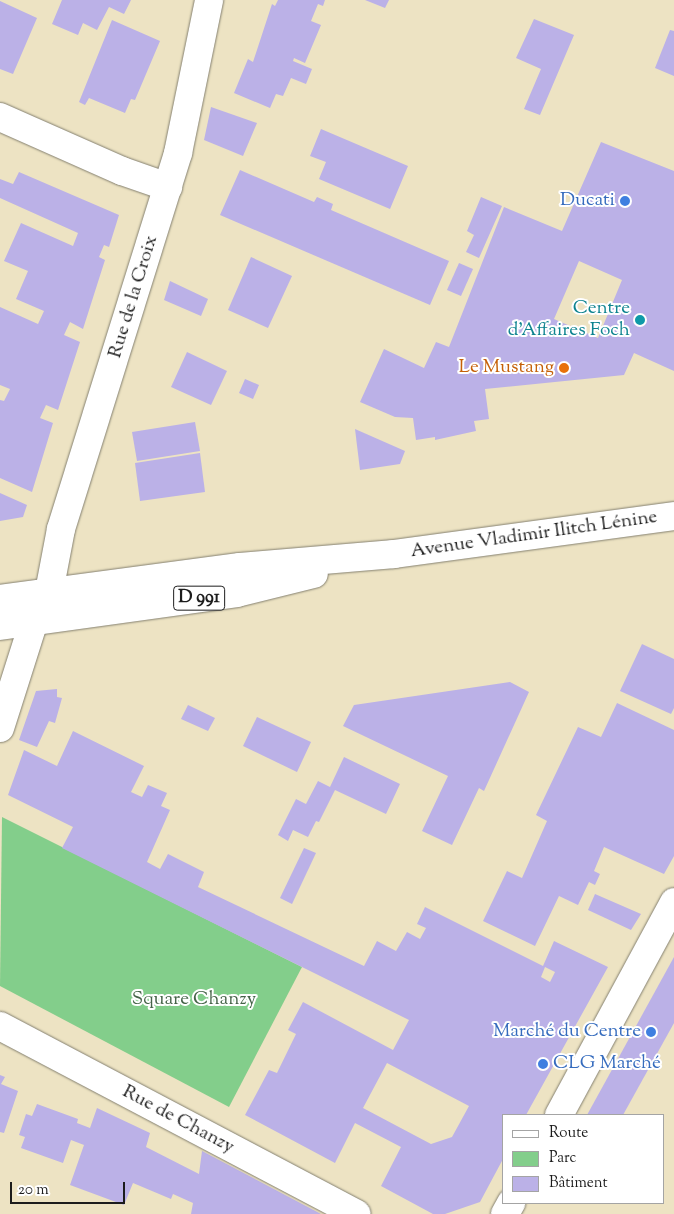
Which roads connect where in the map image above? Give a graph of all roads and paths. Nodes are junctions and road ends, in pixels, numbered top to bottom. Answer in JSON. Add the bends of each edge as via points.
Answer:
{"nodes":[{"id":1,"x":209,"y":0,"type":"edge"},
{"id":2,"x":0,"y":116,"type":"edge"},
{"id":3,"x":168,"y":187,"type":"junction"},
{"id":4,"x":674,"y":516,"type":"edge"},
{"id":5,"x":394,"y":554,"type":"junction"},
{"id":6,"x":49,"y":592,"type":"junction"},
{"id":7,"x":0,"y":599,"type":"edge"},
{"id":8,"x":34,"y":621,"type":"junction"},
{"id":9,"x":0,"y":626,"type":"edge"},
{"id":10,"x":0,"y":728,"type":"edge"},
{"id":11,"x":674,"y":902,"type":"edge"},
{"id":12,"x":0,"y":1026,"type":"edge"},
{"id":13,"x":559,"y":1114,"type":"edge"},
{"id":14,"x":357,"y":1214,"type":"edge"}],
"edges":[{"from":1,"to":3,"type":"street","name":"Rue de la Croix"},
{"from":2,"to":3,"type":"street","via":[[122,171]]},
{"from":3,"to":6,"type":"street","name":"Rue de la Croix","via":[[61,529]]},
{"from":4,"to":5,"type":"street","name":"Avenue Vladimir Ilitch Lénine","number":"D 991"},
{"from":5,"to":6,"type":"street","name":"Avenue Vladimir Ilitch Lénine","number":"D 991","via":[[240,567]]},
{"from":5,"to":8,"type":"street","name":"Avenue Vladimir Ilitch Lénine","number":"D 991","via":[[237,593]]},
{"from":6,"to":7,"type":"street","name":"Avenue Vladimir Ilitch Lénine","number":"D 991"},
{"from":8,"to":9,"type":"street","name":"Avenue Vladimir Ilitch Lénine","number":"D 991"},
{"from":8,"to":10,"type":"street"},
{"from":11,"to":13,"type":"street"},
{"from":12,"to":14,"type":"street","name":"Rue de Chanzy"}]}
